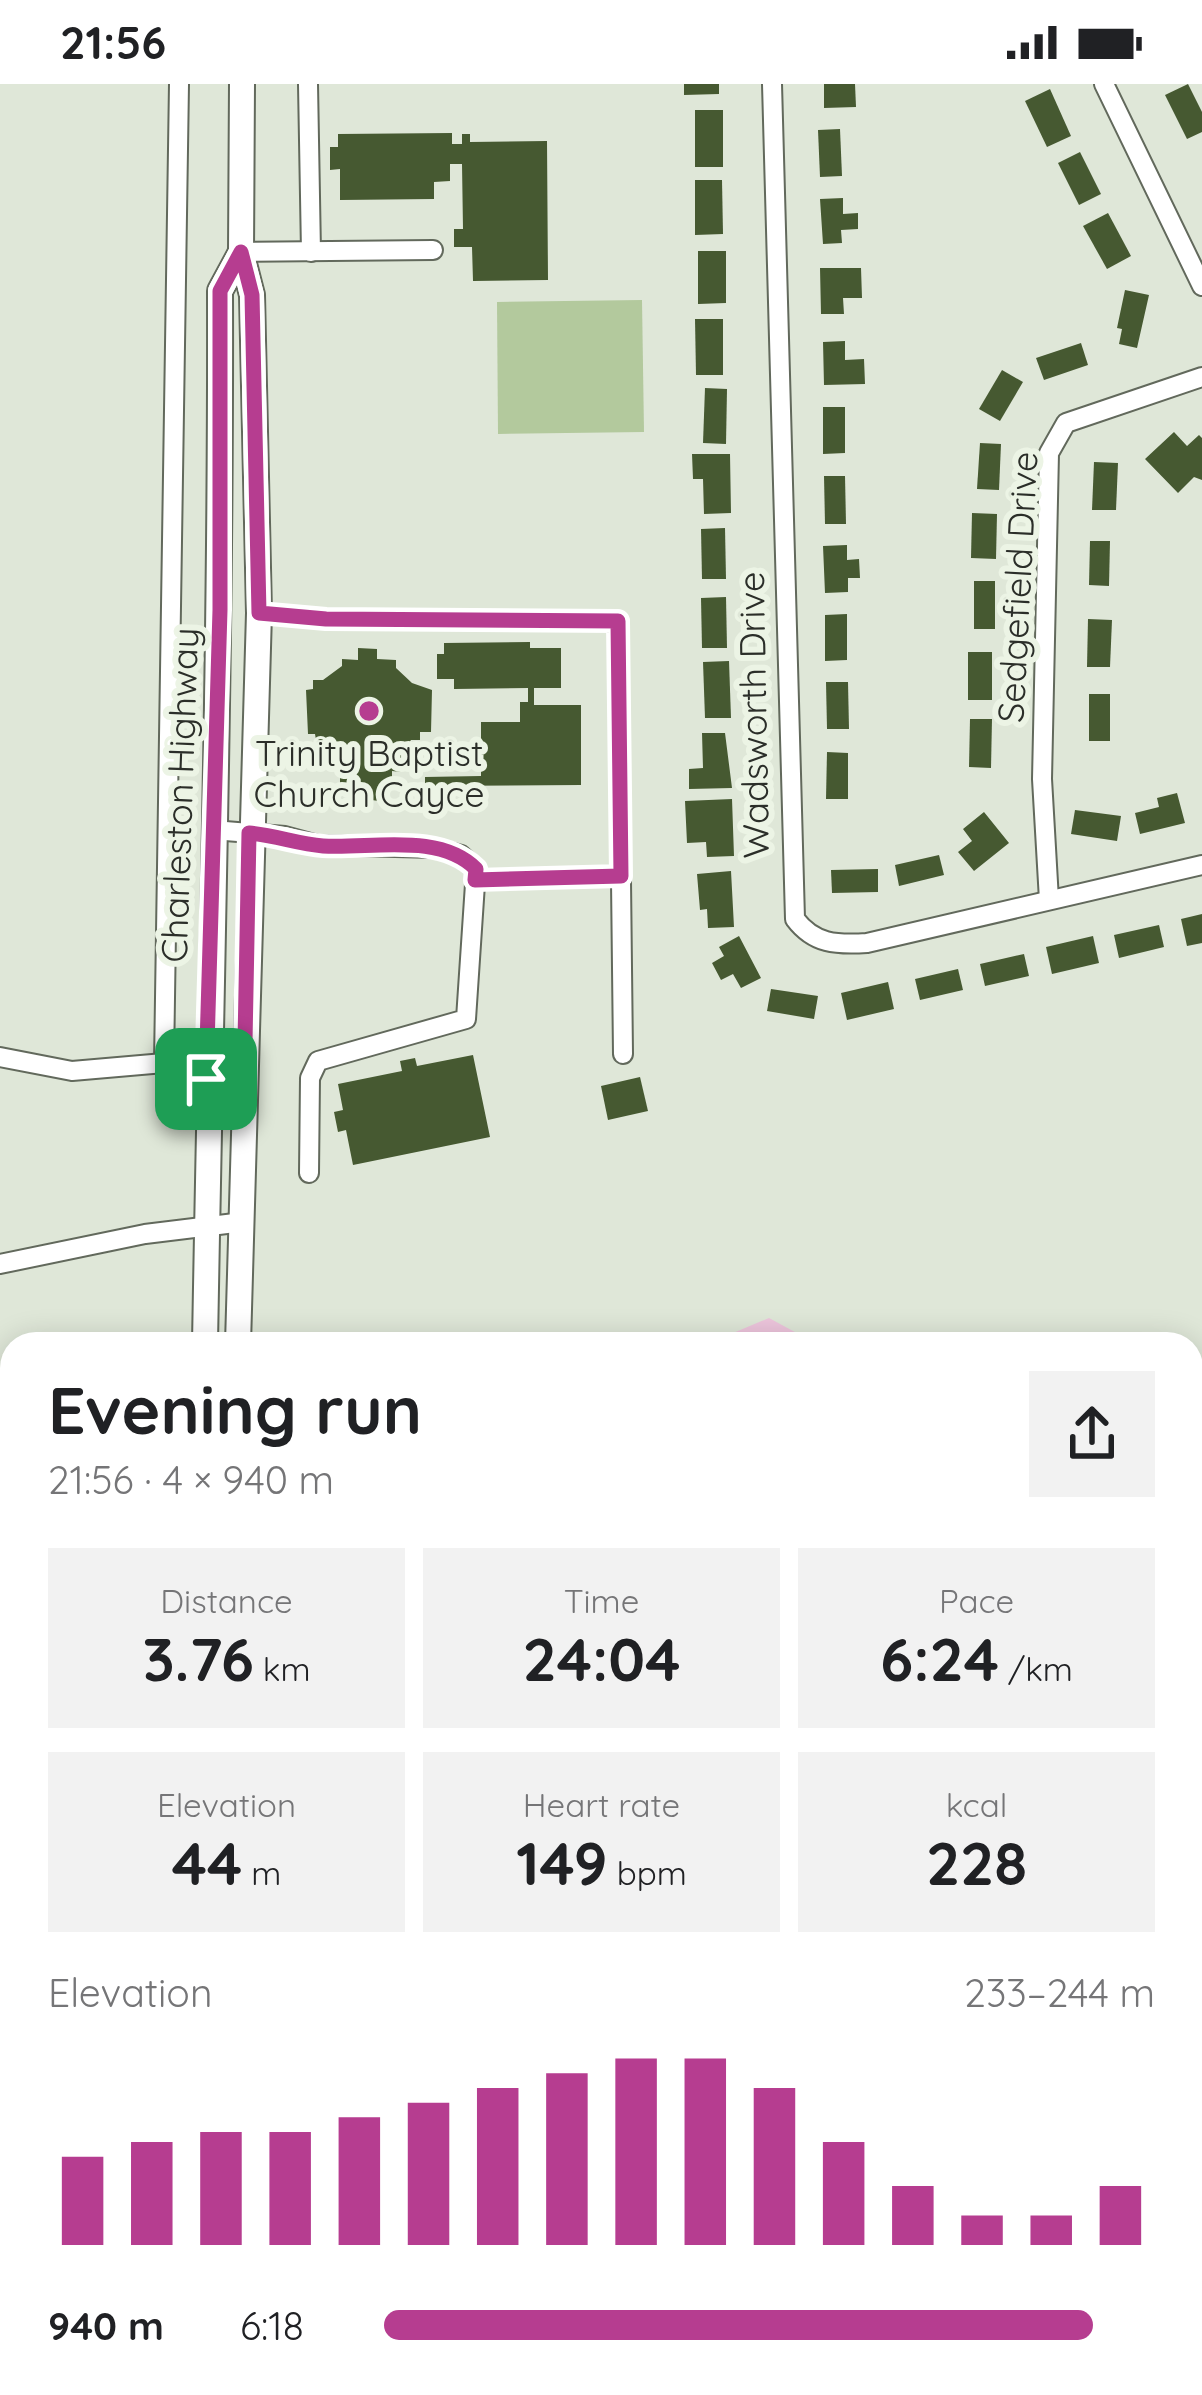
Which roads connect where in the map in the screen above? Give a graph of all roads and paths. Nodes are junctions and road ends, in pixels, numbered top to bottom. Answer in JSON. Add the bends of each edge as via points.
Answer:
{"nodes":[{"id":1,"x":179,"y":84,"type":"edge"},
{"id":2,"x":242,"y":84,"type":"edge"},
{"id":3,"x":308,"y":84,"type":"edge"},
{"id":4,"x":772,"y":84,"type":"edge"},
{"id":5,"x":1104,"y":84,"type":"edge"},
{"id":6,"x":433,"y":250,"type":"dead end"},
{"id":7,"x":241,"y":252,"type":"junction"},
{"id":8,"x":310,"y":252,"type":"junction"},
{"id":9,"x":1202,"y":286,"type":"edge"},
{"id":10,"x":1202,"y":377,"type":"edge"},
{"id":11,"x":259,"y":613,"type":"junction"},
{"id":12,"x":214,"y":830,"type":"junction"},
{"id":13,"x":249,"y":833,"type":"junction"},
{"id":14,"x":1202,"y":865,"type":"edge"},
{"id":15,"x":621,"y":876,"type":"junction"},
{"id":16,"x":475,"y":880,"type":"junction"},
{"id":17,"x":1049,"y":900,"type":"junction"},
{"id":18,"x":623,"y":1054,"type":"dead end"},
{"id":19,"x":0,"y":1058,"type":"edge"},
{"id":20,"x":164,"y":1064,"type":"junction"},
{"id":21,"x":206,"y":1079,"type":"junction"},
{"id":22,"x":244,"y":1094,"type":"junction"},
{"id":23,"x":309,"y":1173,"type":"dead end"},
{"id":24,"x":243,"y":1222,"type":"junction"},
{"id":25,"x":207,"y":1226,"type":"junction"},
{"id":26,"x":0,"y":1264,"type":"edge"},
{"id":27,"x":205,"y":1332,"type":"edge"},
{"id":28,"x":238,"y":1332,"type":"edge"}],
"edges":[{"from":1,"to":20,"type":"street","name":"Charleston Highway"},
{"from":2,"to":7,"type":"main road","name":"Charleston Highway"},
{"from":3,"to":8,"type":"street"},
{"from":4,"to":17,"type":"street","name":"Wadsworth Drive","via":[[795,919],[828,944],[867,943]]},
{"from":5,"to":9,"type":"street"},
{"from":6,"to":8,"type":"street"},
{"from":7,"to":8,"type":"street"},
{"from":7,"to":11,"type":"main road","name":"Charleston Highway","via":[[252,295]]},
{"from":7,"to":12,"type":"main road","name":"Charleston Highway","via":[[220,291]]},
{"from":10,"to":17,"type":"street","name":"Sedgefield Drive","via":[[1066,423],[1049,453],[1042,779]]},
{"from":11,"to":13,"type":"main road","name":"Charleston Highway"},
{"from":11,"to":15,"type":"street","via":[[618,621]]},
{"from":12,"to":13,"type":"street"},
{"from":12,"to":21,"type":"main road","name":"Charleston Highway"},
{"from":13,"to":16,"type":"street","via":[[318,845],[434,848],[461,855],[476,869]]},
{"from":13,"to":22,"type":"main road","name":"Charleston Highway"},
{"from":14,"to":17,"type":"street","name":"Wadsworth Drive"},
{"from":15,"to":16,"type":"street"},
{"from":15,"to":18,"type":"street"},
{"from":16,"to":23,"type":"street","via":[[466,1019],[318,1061],[310,1078]]},
{"from":19,"to":20,"type":"street","via":[[72,1071]]},
{"from":20,"to":21,"type":"street"},
{"from":21,"to":22,"type":"street"},
{"from":21,"to":25,"type":"main road","name":"Charleston Highway"},
{"from":22,"to":24,"type":"main road","name":"Charleston Highway"},
{"from":24,"to":25,"type":"street"},
{"from":24,"to":28,"type":"main road","name":"Charleston Highway"},
{"from":25,"to":26,"type":"street"},
{"from":25,"to":27,"type":"main road","name":"Charleston Highway"}]}
